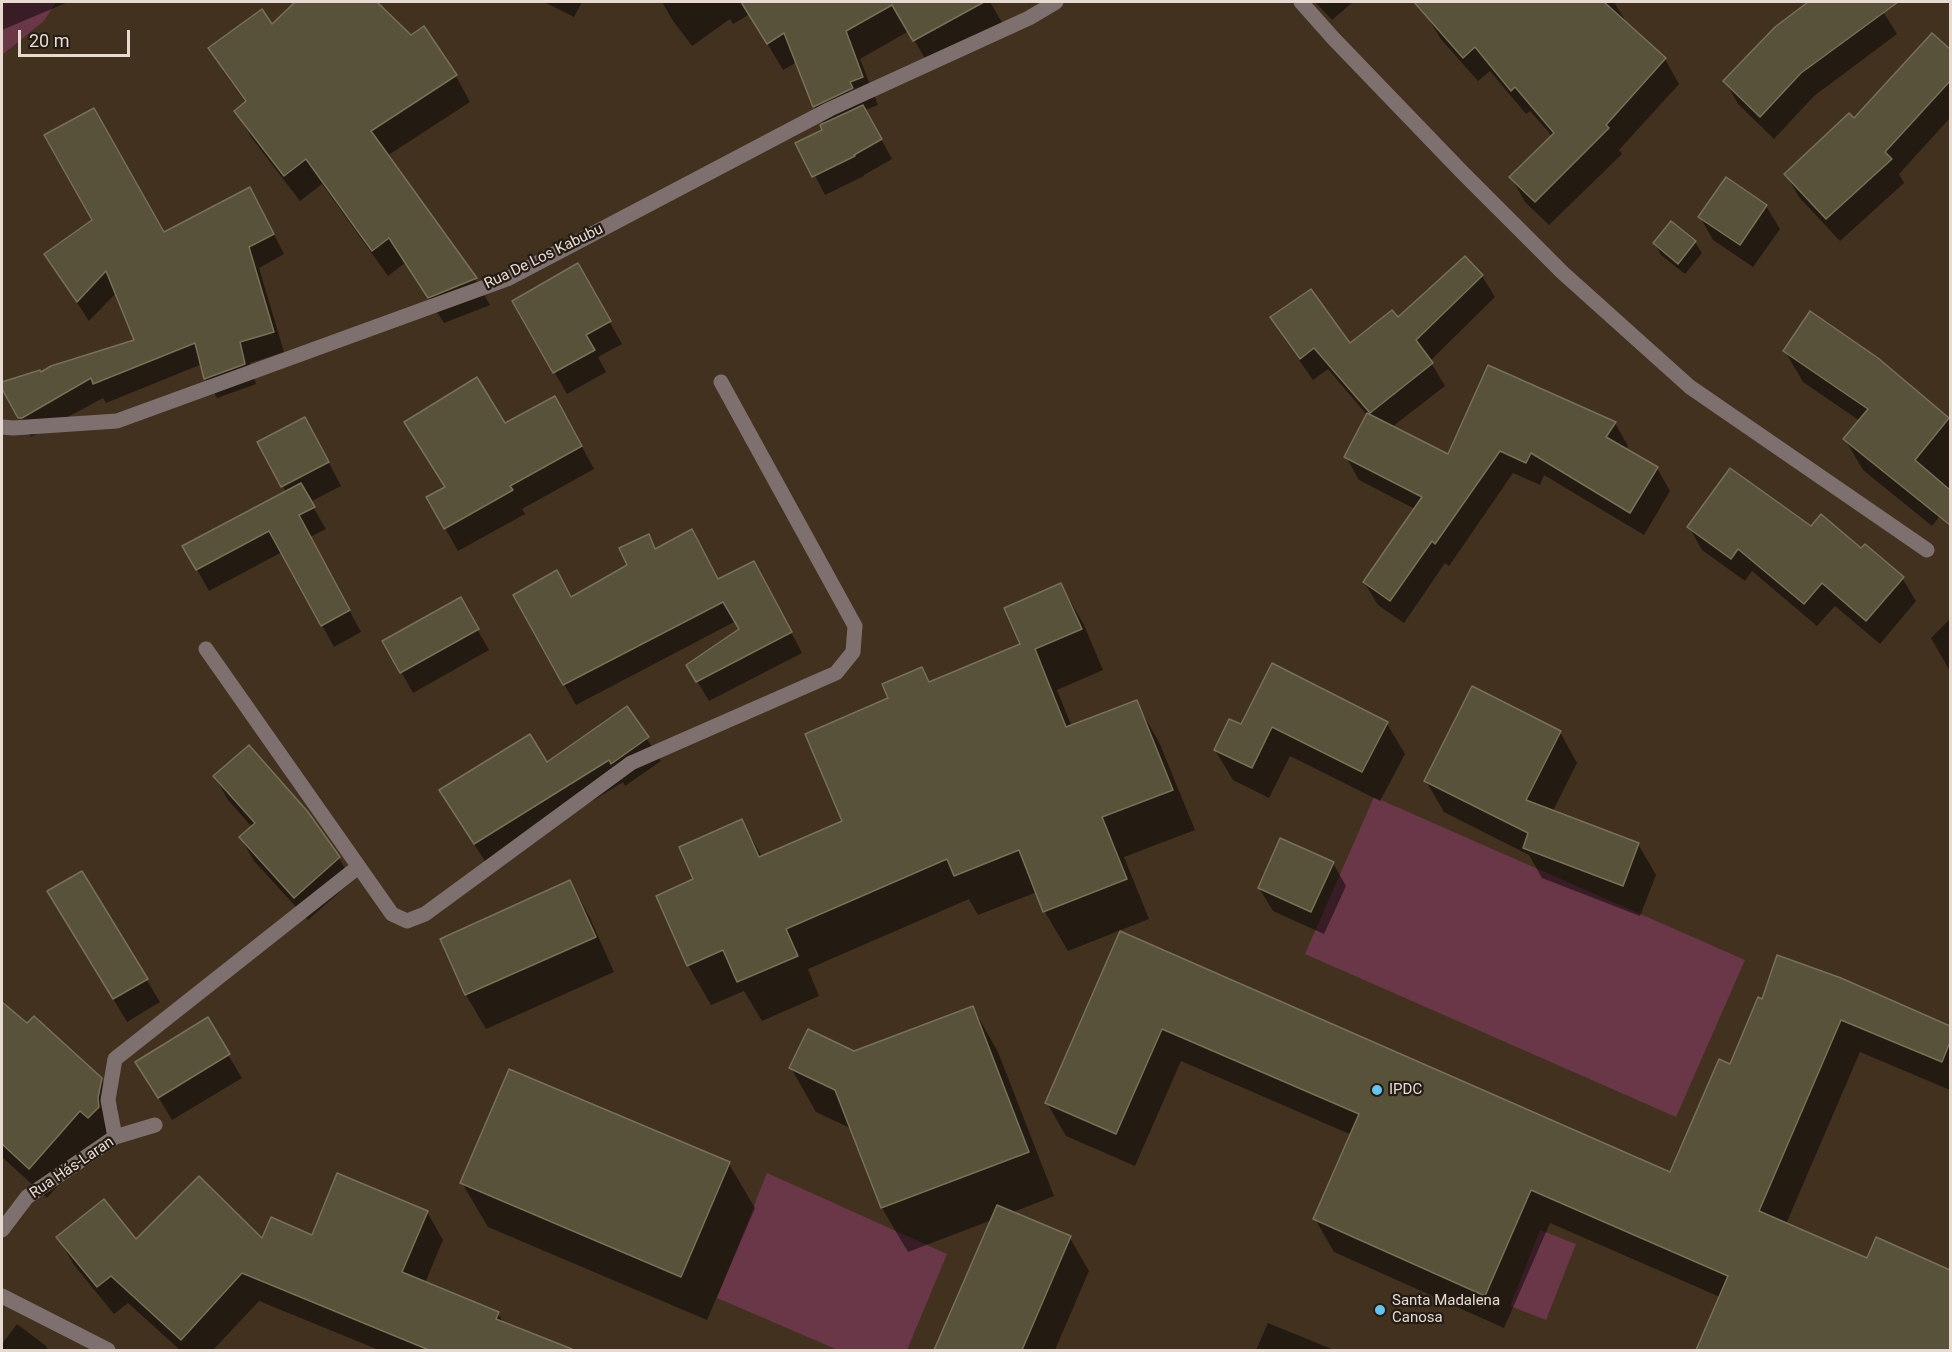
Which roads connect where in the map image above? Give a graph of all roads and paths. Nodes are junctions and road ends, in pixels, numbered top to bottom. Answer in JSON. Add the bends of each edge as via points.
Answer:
{"nodes":[{"id":1,"x":1056,"y":2,"type":"edge"},
{"id":2,"x":1301,"y":2,"type":"edge"},
{"id":3,"x":721,"y":382,"type":"dead end"},
{"id":4,"x":2,"y":427,"type":"edge"},
{"id":5,"x":1927,"y":550,"type":"dead end"},
{"id":6,"x":206,"y":650,"type":"dead end"},
{"id":7,"x":358,"y":867,"type":"junction"},
{"id":8,"x":155,"y":1125,"type":"dead end"},
{"id":9,"x":116,"y":1137,"type":"junction"},
{"id":10,"x":2,"y":1230,"type":"edge"},
{"id":11,"x":2,"y":1296,"type":"edge"},
{"id":12,"x":108,"y":1350,"type":"edge"}],
"edges":[{"from":1,"to":4,"type":"street","name":"Rua De Los Kabubu","via":[[830,109],[507,279],[117,421]]},
{"from":2,"to":5,"type":"street","via":[[1563,273],[1689,387]]},
{"from":3,"to":7,"type":"street","via":[[855,626],[853,652],[836,673],[631,763],[425,914],[407,921],[392,914]]},
{"from":6,"to":7,"type":"street"},
{"from":7,"to":9,"type":"street","via":[[115,1059],[108,1100]]},
{"from":8,"to":9,"type":"street","name":"Rua Hás-Laran"},
{"from":9,"to":10,"type":"street","name":"Rua Hás-Laran","via":[[27,1197]]},
{"from":11,"to":12,"type":"street"}]}
